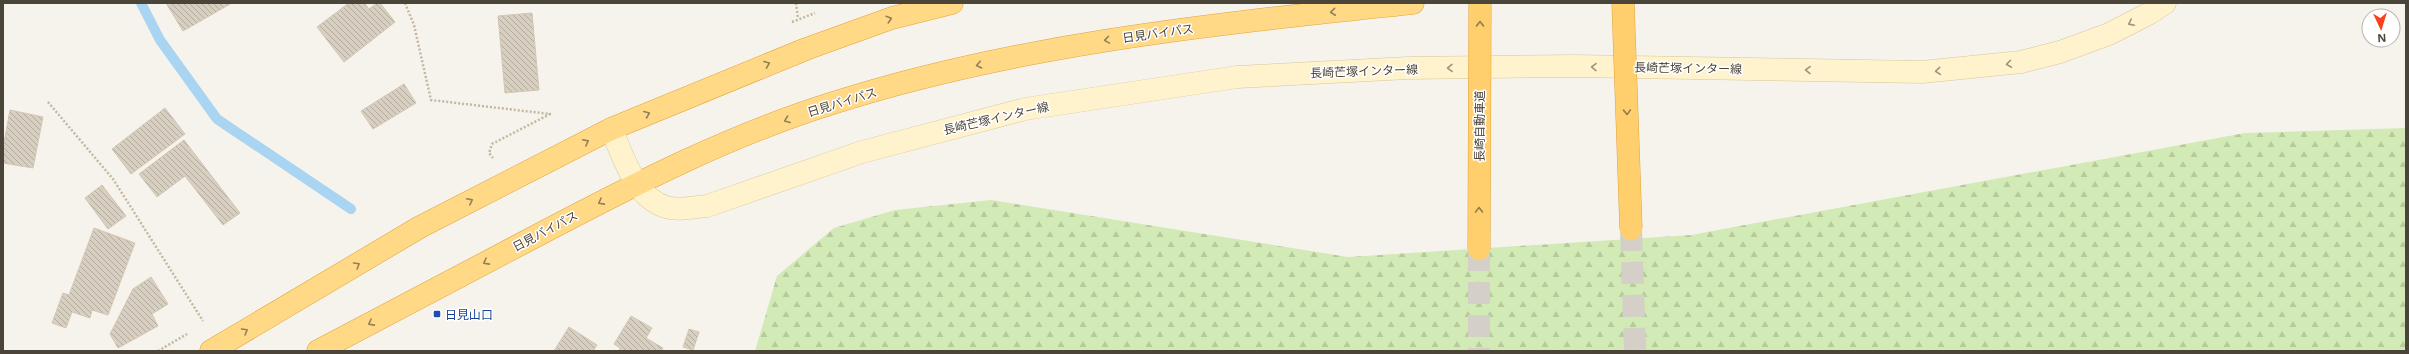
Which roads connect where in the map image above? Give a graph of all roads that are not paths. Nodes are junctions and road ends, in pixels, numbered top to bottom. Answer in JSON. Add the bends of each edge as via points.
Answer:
{"nodes":[{"id":1,"x":952,"y":3,"type":"edge"},
{"id":2,"x":1413,"y":3,"type":"edge"},
{"id":3,"x":1480,"y":3,"type":"edge"},
{"id":4,"x":1623,"y":3,"type":"edge"},
{"id":5,"x":2165,"y":3,"type":"edge"},
{"id":6,"x":611,"y":129,"type":"junction"},
{"id":7,"x":636,"y":184,"type":"junction"},
{"id":8,"x":1631,"y":229,"type":"tunnel mouth"},
{"id":9,"x":1479,"y":248,"type":"tunnel mouth"},
{"id":10,"x":211,"y":351,"type":"edge"},
{"id":11,"x":318,"y":351,"type":"edge"}],
"edges":[{"from":6,"to":1,"type":"highway","one_way":true,"via":[[806,49],[892,18]]},
{"from":2,"to":7,"type":"highway","name":"日見バイパス","one_way":true,"via":[[1126,37],[1041,51],[950,71],[832,103],[707,150]]},
{"from":9,"to":3,"type":"highway","name":"長崎自動車道","one_way":true,"bridge":true},
{"from":4,"to":8,"type":"highway","one_way":true,"bridge":true},
{"from":5,"to":7,"type":"main road","name":"長崎芒塚インター線","one_way":true,"via":[[2109,34],[2060,52],[2021,62],[1977,68],[1922,72],[1574,66],[1408,68],[1237,76],[1025,109],[862,152],[706,206],[667,208],[652,201]]},
{"from":6,"to":7,"type":"main road","name":"長崎芒塚インター線"},
{"from":10,"to":6,"type":"highway","one_way":true,"via":[[420,227]]},
{"from":7,"to":11,"type":"highway","name":"日見バイパス","one_way":true}]}
